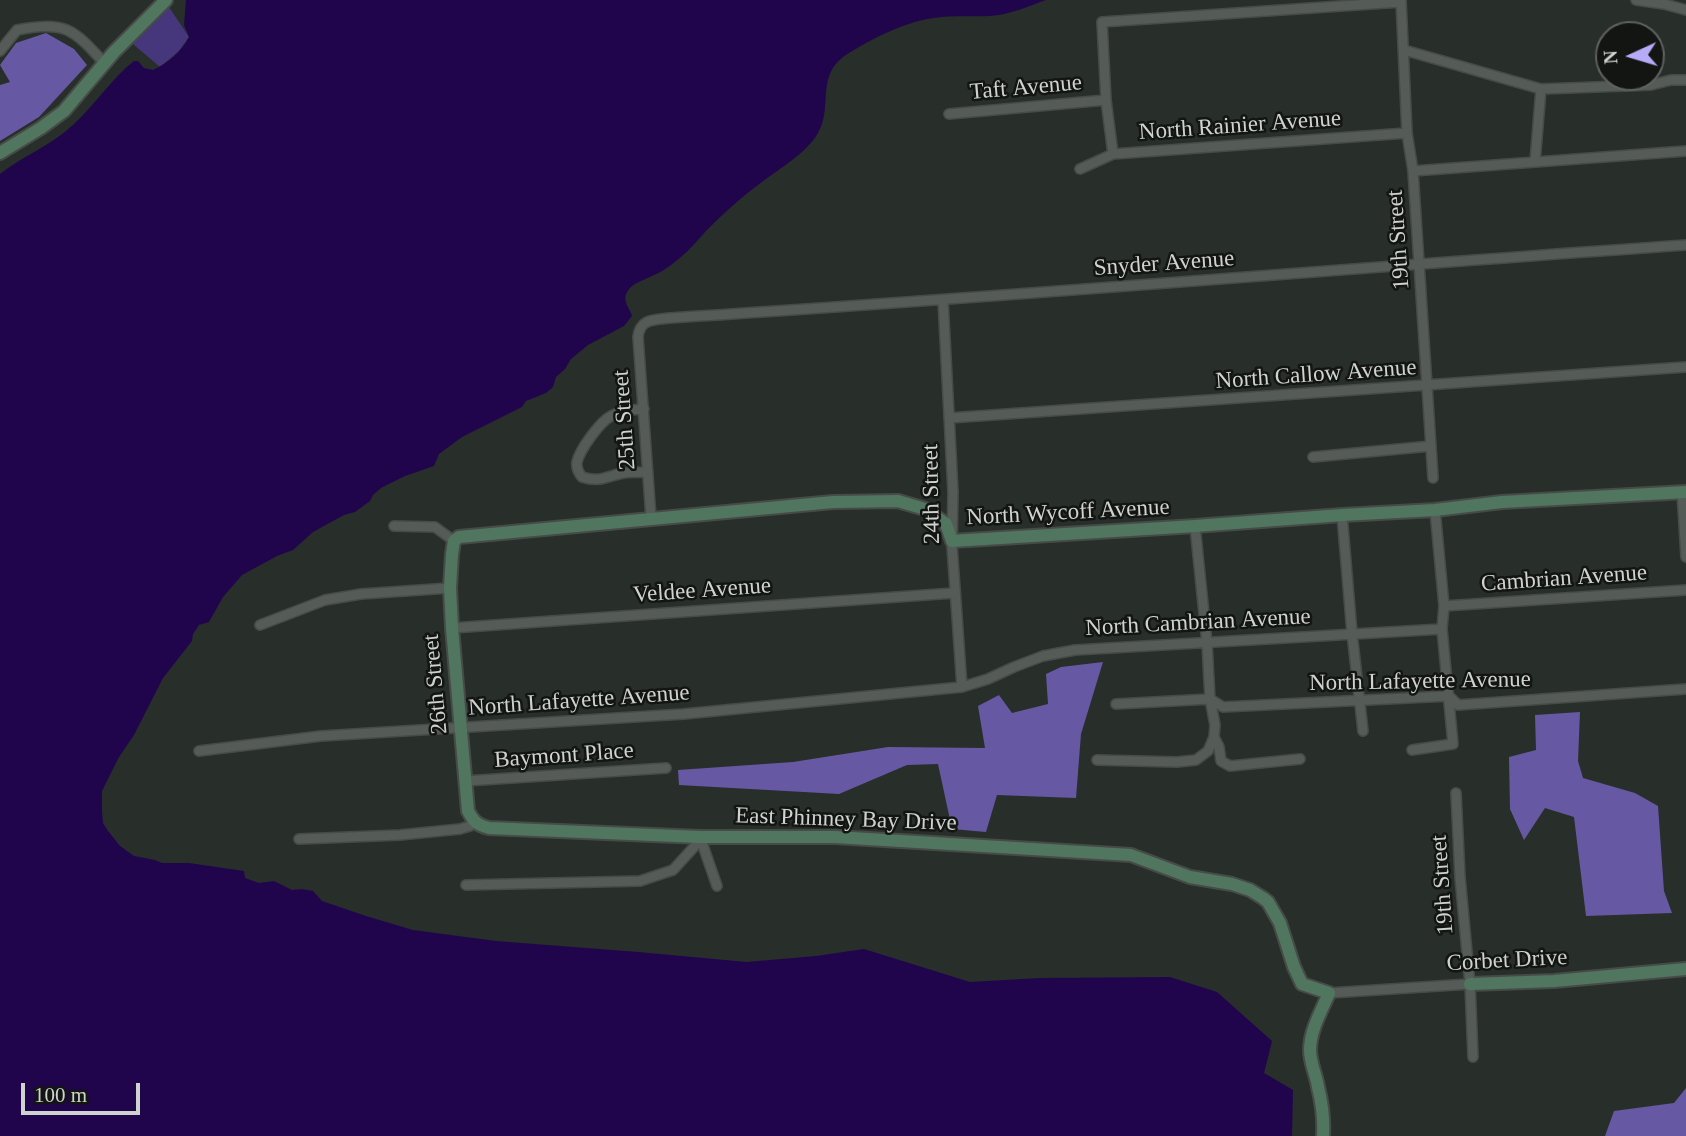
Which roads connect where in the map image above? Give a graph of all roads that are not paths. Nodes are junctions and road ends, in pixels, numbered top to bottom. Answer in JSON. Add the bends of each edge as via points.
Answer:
{"nodes":[{"id":1,"x":166,"y":0,"type":"edge"},
{"id":2,"x":1636,"y":0,"type":"edge"},
{"id":3,"x":1401,"y":1,"type":"edge"},
{"id":4,"x":1686,"y":10,"type":"edge"},
{"id":5,"x":1404,"y":50,"type":"junction"},
{"id":6,"x":0,"y":51,"type":"edge"},
{"id":7,"x":105,"y":64,"type":"junction"},
{"id":8,"x":1686,"y":80,"type":"edge"},
{"id":9,"x":1541,"y":89,"type":"junction"},
{"id":10,"x":1106,"y":100,"type":"junction"},
{"id":11,"x":949,"y":114,"type":"dead end"},
{"id":12,"x":1406,"y":133,"type":"junction"},
{"id":13,"x":1686,"y":151,"type":"edge"},
{"id":14,"x":0,"y":153,"type":"edge"},
{"id":15,"x":1113,"y":154,"type":"junction"},
{"id":16,"x":1535,"y":162,"type":"junction"},
{"id":17,"x":1080,"y":169,"type":"dead end"},
{"id":18,"x":1413,"y":171,"type":"junction"},
{"id":19,"x":1686,"y":245,"type":"edge"},
{"id":20,"x":1420,"y":263,"type":"junction"},
{"id":21,"x":943,"y":300,"type":"junction"},
{"id":22,"x":645,"y":323,"type":"joint"},
{"id":23,"x":1686,"y":368,"type":"edge"},
{"id":24,"x":1426,"y":387,"type":"junction"},
{"id":25,"x":644,"y":409,"type":"junction"},
{"id":26,"x":949,"y":418,"type":"junction"},
{"id":27,"x":1431,"y":446,"type":"junction"},
{"id":28,"x":1314,"y":457,"type":"dead end"},
{"id":29,"x":648,"y":472,"type":"junction"},
{"id":30,"x":1433,"y":478,"type":"dead end"},
{"id":31,"x":1684,"y":492,"type":"edge"},
{"id":32,"x":1435,"y":510,"type":"junction"},
{"id":33,"x":1342,"y":515,"type":"junction"},
{"id":34,"x":650,"y":518,"type":"junction"},
{"id":35,"x":394,"y":526,"type":"dead end"},
{"id":36,"x":1195,"y":526,"type":"junction"},
{"id":37,"x":454,"y":541,"type":"junction"},
{"id":38,"x":952,"y":541,"type":"junction"},
{"id":39,"x":1686,"y":557,"type":"edge"},
{"id":40,"x":450,"y":588,"type":"junction"},
{"id":41,"x":1686,"y":590,"type":"edge"},
{"id":42,"x":954,"y":593,"type":"junction"},
{"id":43,"x":1444,"y":607,"type":"junction"},
{"id":44,"x":260,"y":625,"type":"dead end"},
{"id":45,"x":452,"y":628,"type":"junction"},
{"id":46,"x":1442,"y":629,"type":"junction"},
{"id":47,"x":1352,"y":633,"type":"junction"},
{"id":48,"x":1207,"y":643,"type":"junction"},
{"id":49,"x":962,"y":687,"type":"junction"},
{"id":50,"x":1686,"y":689,"type":"edge"},
{"id":51,"x":1450,"y":696,"type":"junction"},
{"id":52,"x":1210,"y":699,"type":"junction"},
{"id":53,"x":1359,"y":701,"type":"junction"},
{"id":54,"x":1116,"y":704,"type":"dead end"},
{"id":55,"x":460,"y":727,"type":"junction"},
{"id":56,"x":1363,"y":731,"type":"dead end"},
{"id":57,"x":1214,"y":737,"type":"junction"},
{"id":58,"x":1412,"y":750,"type":"dead end"},
{"id":59,"x":199,"y":751,"type":"dead end"},
{"id":60,"x":1300,"y":759,"type":"dead end"},
{"id":61,"x":1097,"y":760,"type":"dead end"},
{"id":62,"x":666,"y":768,"type":"dead end"},
{"id":63,"x":466,"y":781,"type":"junction"},
{"id":64,"x":1456,"y":793,"type":"dead end"},
{"id":65,"x":474,"y":822,"type":"junction"},
{"id":66,"x":700,"y":837,"type":"junction"},
{"id":67,"x":299,"y":839,"type":"dead end"},
{"id":68,"x":466,"y":885,"type":"dead end"},
{"id":69,"x":717,"y":886,"type":"dead end"},
{"id":70,"x":1686,"y":969,"type":"edge"},
{"id":71,"x":1470,"y":984,"type":"junction"},
{"id":72,"x":1329,"y":993,"type":"junction"},
{"id":73,"x":1473,"y":1057,"type":"dead end"},
{"id":74,"x":1323,"y":1136,"type":"edge"}],
"edges":[{"from":1,"to":7,"type":"street"},
{"from":2,"to":4,"type":"street"},
{"from":3,"to":5,"type":"street","name":"19th Street"},
{"from":3,"to":10,"type":"street","via":[[1102,22]]},
{"from":5,"to":9,"type":"street"},
{"from":5,"to":12,"type":"street","name":"19th Street"},
{"from":6,"to":7,"type":"street","via":[[17,30],[41,26],[67,30]]},
{"from":7,"to":14,"type":"street","via":[[64,111]]},
{"from":8,"to":9,"type":"street"},
{"from":9,"to":16,"type":"street"},
{"from":10,"to":11,"type":"street","name":"Taft Avenue"},
{"from":10,"to":15,"type":"street"},
{"from":12,"to":15,"type":"street","name":"North Rainier Avenue"},
{"from":12,"to":18,"type":"street","name":"19th Street"},
{"from":13,"to":16,"type":"street"},
{"from":15,"to":17,"type":"street","name":"North Rainier Avenue"},
{"from":16,"to":18,"type":"street"},
{"from":18,"to":20,"type":"street","name":"19th Street"},
{"from":19,"to":20,"type":"street","name":"Snyder Avenue"},
{"from":20,"to":21,"type":"street","name":"Snyder Avenue"},
{"from":20,"to":24,"type":"street","name":"19th Street"},
{"from":21,"to":22,"type":"street","name":"Snyder Avenue"},
{"from":21,"to":26,"type":"street","name":"24th Street"},
{"from":22,"to":25,"type":"street","name":"25th Street","via":[[638,337]]},
{"from":23,"to":24,"type":"street","name":"North Callow Avenue"},
{"from":24,"to":26,"type":"street","name":"North Callow Avenue"},
{"from":24,"to":27,"type":"street","name":"19th Street"},
{"from":25,"to":29,"type":"street","name":"25th Street"},
{"from":25,"to":29,"type":"street","via":[[620,412],[602,422],[581,454],[577,471],[596,480]]},
{"from":26,"to":38,"type":"street","name":"24th Street"},
{"from":27,"to":28,"type":"street"},
{"from":27,"to":30,"type":"street","name":"19th Street"},
{"from":29,"to":34,"type":"street","name":"25th Street"},
{"from":31,"to":32,"type":"street","name":"North Wycoff Avenue"},
{"from":31,"to":39,"type":"street"},
{"from":32,"to":33,"type":"street","name":"North Wycoff Avenue"},
{"from":32,"to":43,"type":"street"},
{"from":33,"to":36,"type":"street","name":"North Wycoff Avenue"},
{"from":33,"to":47,"type":"street"},
{"from":34,"to":37,"type":"street","name":"North Wycoff Avenue"},
{"from":34,"to":38,"type":"street","name":"North Wycoff Avenue","via":[[898,501],[925,509],[946,524]]},
{"from":35,"to":37,"type":"street","via":[[435,527]]},
{"from":36,"to":38,"type":"street","name":"North Wycoff Avenue"},
{"from":36,"to":48,"type":"street"},
{"from":37,"to":40,"type":"street","name":"26th Street"},
{"from":38,"to":42,"type":"street","name":"24th Street"},
{"from":40,"to":44,"type":"street","via":[[325,600]]},
{"from":40,"to":45,"type":"street","name":"26th Street"},
{"from":41,"to":43,"type":"street","name":"Cambrian Avenue"},
{"from":42,"to":45,"type":"street","name":"Veldee Avenue"},
{"from":42,"to":49,"type":"street","name":"24th Street"},
{"from":43,"to":46,"type":"street"},
{"from":45,"to":55,"type":"street","name":"26th Street"},
{"from":46,"to":47,"type":"street","name":"North Cambrian Avenue"},
{"from":46,"to":51,"type":"street"},
{"from":47,"to":48,"type":"street","name":"North Cambrian Avenue"},
{"from":47,"to":53,"type":"street"},
{"from":48,"to":49,"type":"street","name":"North Cambrian Avenue","via":[[1075,649],[1043,656]]},
{"from":48,"to":52,"type":"street"},
{"from":49,"to":55,"type":"street","name":"North Lafayette Avenue","via":[[684,714]]},
{"from":50,"to":51,"type":"street","name":"North Lafayette Avenue","via":[[1458,705]]},
{"from":51,"to":53,"type":"street","name":"North Lafayette Avenue"},
{"from":51,"to":58,"type":"street","via":[[1453,744]]},
{"from":52,"to":53,"type":"street","name":"North Lafayette Avenue","via":[[1223,707]]},
{"from":52,"to":54,"type":"street","name":"North Lafayette Avenue"},
{"from":52,"to":57,"type":"street"},
{"from":53,"to":56,"type":"street"},
{"from":55,"to":59,"type":"street","name":"North Lafayette Avenue","via":[[321,736]]},
{"from":55,"to":63,"type":"street","name":"26th Street"},
{"from":57,"to":60,"type":"street","via":[[1221,761],[1230,766]]},
{"from":57,"to":61,"type":"street","via":[[1208,751],[1196,760]]},
{"from":62,"to":63,"type":"street","name":"Baymont Place"},
{"from":63,"to":65,"type":"street","name":"26th Street","via":[[468,811]]},
{"from":64,"to":71,"type":"street","name":"19th Street"},
{"from":65,"to":66,"type":"street","name":"East Phinney Bay Drive","via":[[489,828]]},
{"from":65,"to":67,"type":"street","name":"East Phinney Bay Drive","via":[[448,830]]},
{"from":66,"to":68,"type":"street","via":[[673,870],[640,881]]},
{"from":66,"to":69,"type":"street"},
{"from":66,"to":72,"type":"street","name":"East Phinney Bay Drive","via":[[835,837],[1131,855],[1190,877],[1232,884],[1263,898],[1280,923],[1302,985]]},
{"from":70,"to":71,"type":"street","name":"Corbet Drive"},
{"from":71,"to":72,"type":"street","name":"Corbet Drive"},
{"from":71,"to":73,"type":"street","name":"19th Street"},
{"from":72,"to":74,"type":"street","via":[[1310,1048]]}]}
